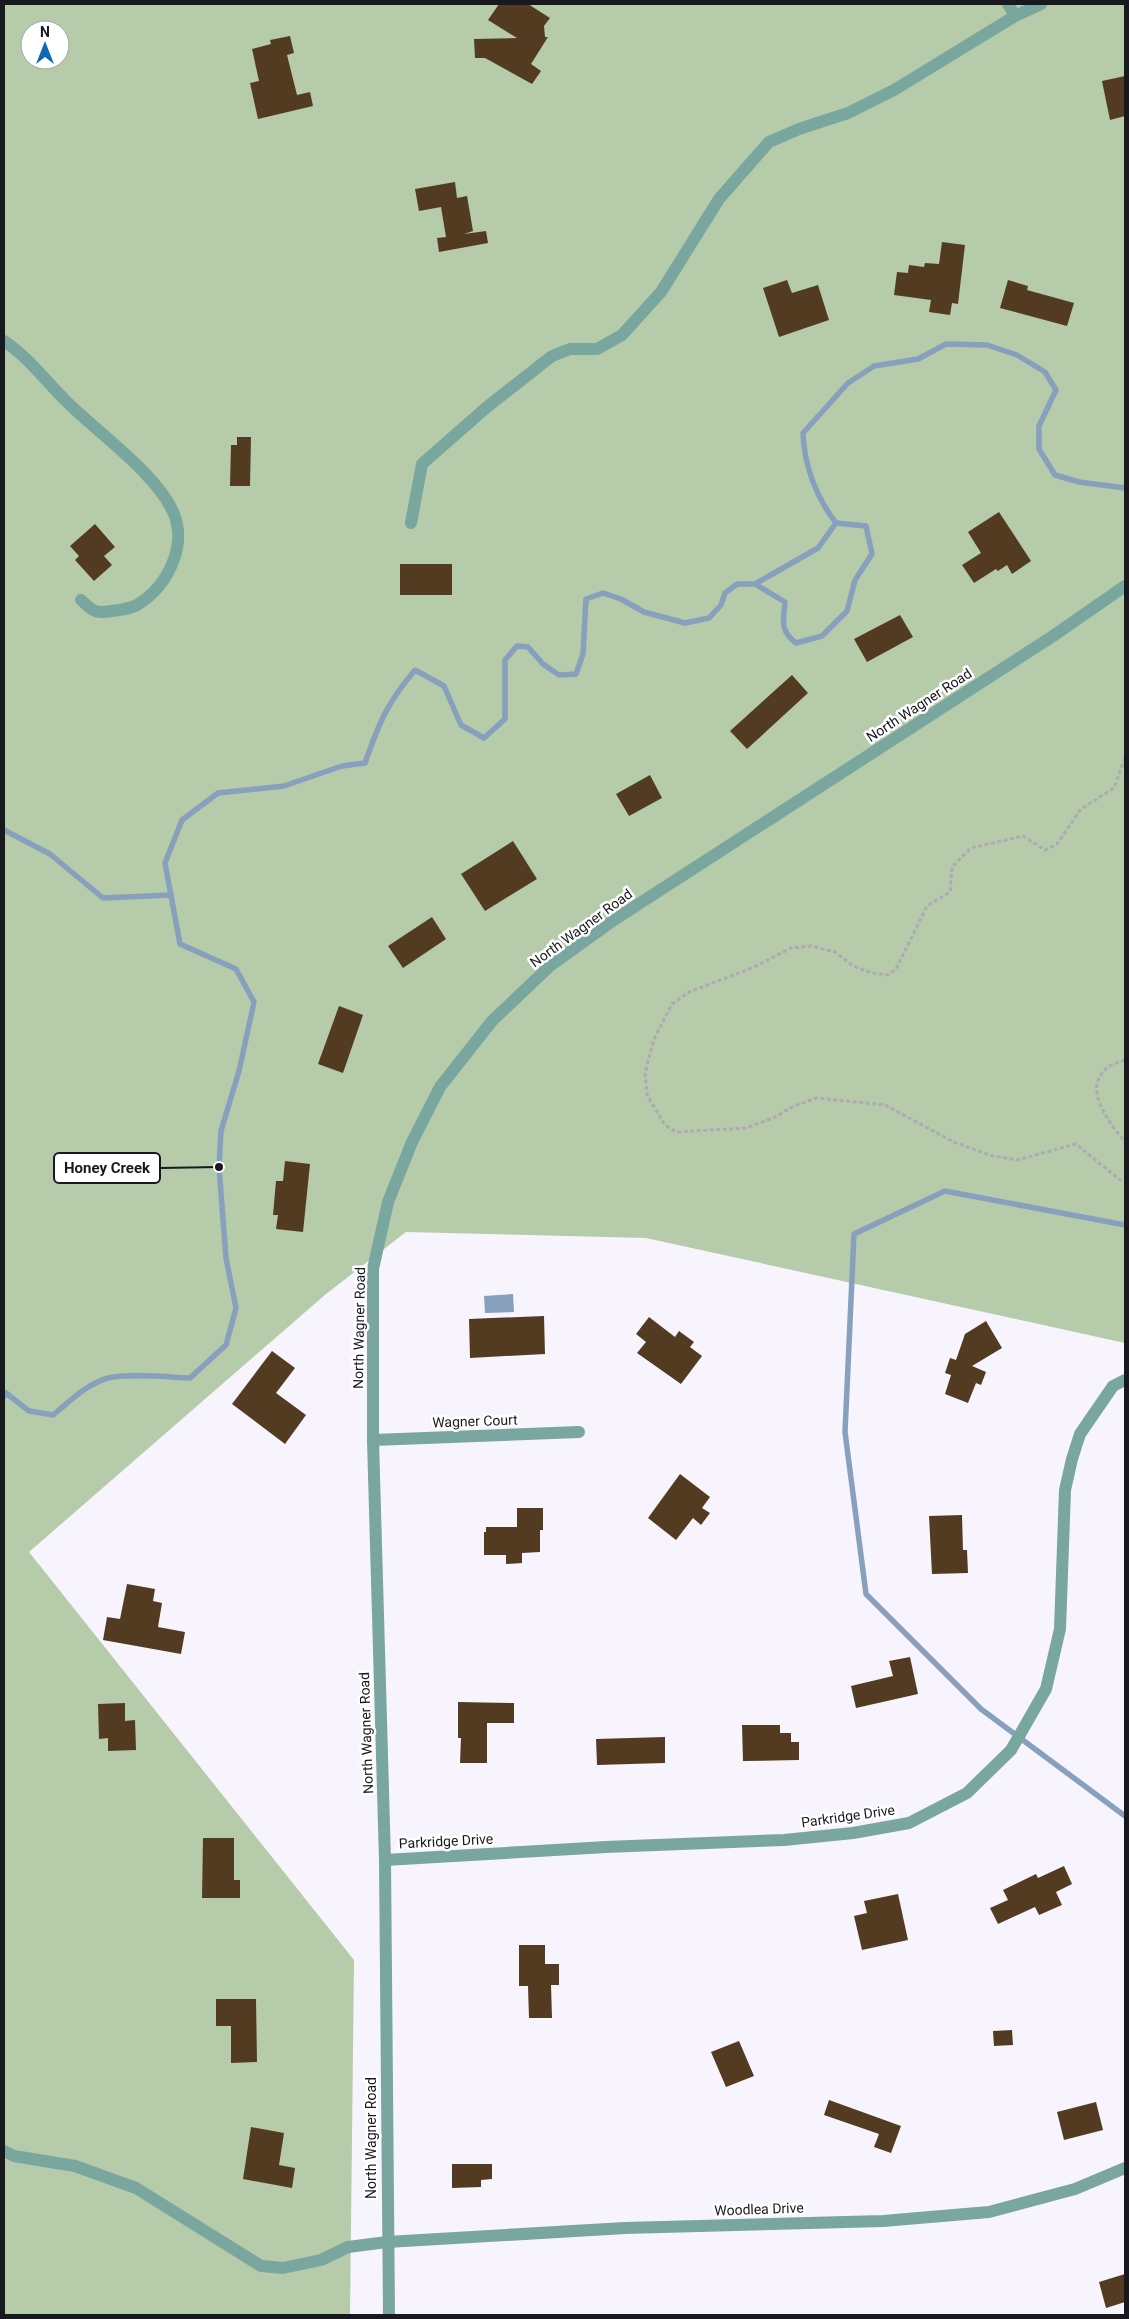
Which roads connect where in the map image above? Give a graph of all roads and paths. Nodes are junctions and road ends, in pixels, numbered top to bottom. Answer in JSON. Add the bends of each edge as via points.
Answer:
{"nodes":[{"id":1,"x":1008,"y":4,"type":"edge"},
{"id":2,"x":1041,"y":4,"type":"edge"},
{"id":3,"x":1015,"y":16,"type":"junction"},
{"id":4,"x":4,"y":341,"type":"edge"},
{"id":5,"x":411,"y":523,"type":"dead end"},
{"id":6,"x":1125,"y":586,"type":"edge"},
{"id":7,"x":82,"y":600,"type":"dead end"},
{"id":8,"x":1125,"y":758,"type":"edge"},
{"id":9,"x":1125,"y":1060,"type":"edge"},
{"id":10,"x":1125,"y":1142,"type":"edge"},
{"id":11,"x":1125,"y":1180,"type":"edge"},
{"id":12,"x":1125,"y":1380,"type":"edge"},
{"id":13,"x":579,"y":1432,"type":"dead end"},
{"id":14,"x":373,"y":1440,"type":"junction"},
{"id":15,"x":385,"y":1860,"type":"junction"},
{"id":16,"x":4,"y":2151,"type":"edge"},
{"id":17,"x":1125,"y":2168,"type":"edge"},
{"id":18,"x":387,"y":2242,"type":"junction"},
{"id":19,"x":389,"y":2315,"type":"edge"}],
"edges":[{"from":1,"to":3,"type":"street"},
{"from":2,"to":3,"type":"street"},
{"from":3,"to":5,"type":"street","via":[[894,90],[848,113],[770,142],[718,199],[661,292],[622,336],[597,349],[570,349],[551,357],[422,464]]},
{"from":4,"to":7,"type":"street","via":[[19,351],[64,400],[140,470],[174,514],[180,535],[177,551],[168,573],[153,592],[136,606],[111,612],[93,611]]},
{"from":6,"to":14,"type":"street","name":"North Wagner Road","via":[[1046,641],[614,920],[550,966],[492,1021],[440,1087],[412,1142],[388,1202],[373,1269]]},
{"from":8,"to":11,"type":"path","via":[[1114,788],[1081,808],[1057,844],[1045,850],[1023,836],[971,848],[952,867],[950,892],[927,906],[896,969],[888,975],[854,966],[836,952],[811,946],[791,948],[752,968],[689,992],[672,1004],[654,1039],[645,1073],[647,1095],[665,1125],[676,1132],[746,1128],[817,1098],[852,1100],[885,1105],[954,1142],[989,1155],[1017,1160],[1076,1144],[1120,1180]]},
{"from":9,"to":10,"type":"path","via":[[1108,1067],[1099,1079],[1097,1095],[1104,1115]]},
{"from":12,"to":15,"type":"street","name":"Parkridge Drive","via":[[1113,1386],[1080,1434],[1072,1459],[1065,1490],[1060,1629],[1046,1689],[1011,1750],[966,1794],[909,1823],[853,1833],[784,1840]]},
{"from":13,"to":14,"type":"street","name":"Wagner Court"},
{"from":14,"to":15,"type":"street","name":"North Wagner Road"},
{"from":15,"to":18,"type":"street","name":"North Wagner Road"},
{"from":16,"to":18,"type":"street","name":"Woodlea Drive","via":[[14,2156],[75,2166],[136,2188],[261,2266],[283,2268],[321,2260],[348,2247]]},
{"from":17,"to":18,"type":"street","name":"Woodlea Drive","via":[[1075,2189],[989,2212],[883,2221],[625,2228]]},
{"from":18,"to":19,"type":"street","name":"North Wagner Road"}]}
